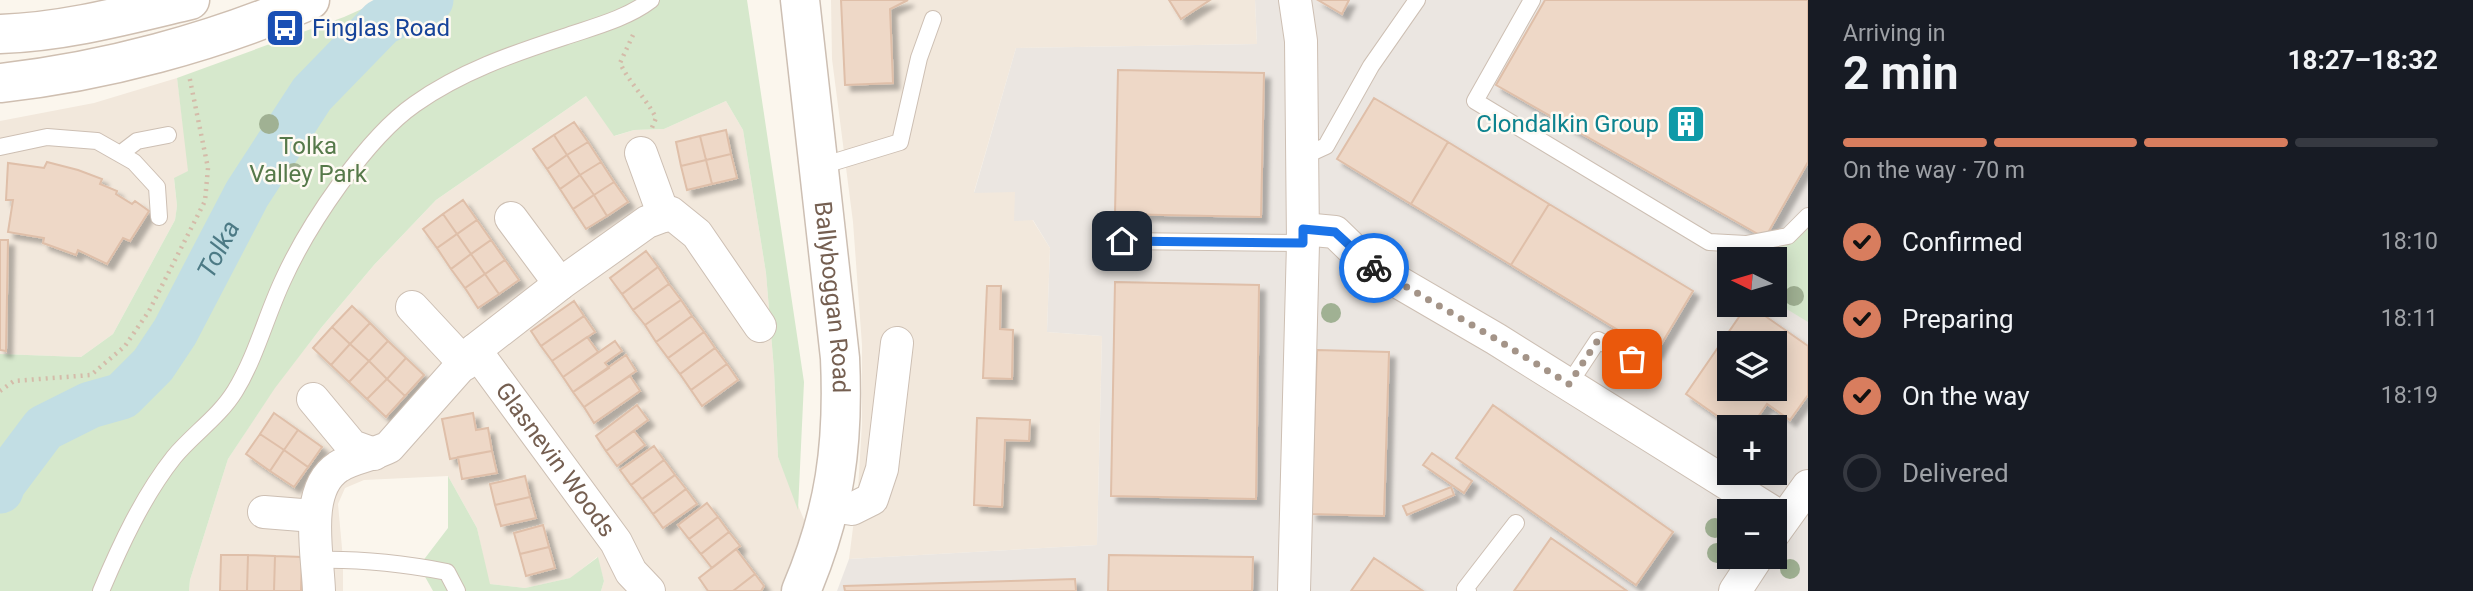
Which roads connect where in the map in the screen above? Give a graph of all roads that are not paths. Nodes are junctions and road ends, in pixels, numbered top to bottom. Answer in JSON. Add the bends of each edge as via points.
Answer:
{"nodes":[{"id":1,"x":190,"y":0,"type":"edge"},
{"id":2,"x":310,"y":0,"type":"edge"},
{"id":3,"x":800,"y":0,"type":"edge"},
{"id":4,"x":1295,"y":0,"type":"edge"},
{"id":5,"x":1417,"y":0,"type":"edge"},
{"id":6,"x":1532,"y":0,"type":"edge"},
{"id":7,"x":650,"y":1,"type":"edge"},
{"id":8,"x":933,"y":19,"type":"dead end"},
{"id":9,"x":0,"y":34,"type":"edge"},
{"id":10,"x":0,"y":83,"type":"edge"},
{"id":11,"x":168,"y":135,"type":"dead end"},
{"id":12,"x":0,"y":147,"type":"edge"},
{"id":13,"x":641,"y":153,"type":"road end"},
{"id":14,"x":120,"y":154,"type":"junction"},
{"id":15,"x":1302,"y":157,"type":"junction"},
{"id":16,"x":818,"y":167,"type":"junction"},
{"id":17,"x":664,"y":216,"type":"junction"},
{"id":18,"x":1808,"y":216,"type":"edge"},
{"id":19,"x":159,"y":217,"type":"dead end"},
{"id":20,"x":511,"y":218,"type":"dead end"},
{"id":21,"x":1303,"y":236,"type":"junction"},
{"id":22,"x":1122,"y":241,"type":"dead end"},
{"id":23,"x":560,"y":284,"type":"junction"},
{"id":24,"x":412,"y":307,"type":"dead end"},
{"id":25,"x":760,"y":326,"type":"dead end"},
{"id":26,"x":897,"y":343,"type":"dead end"},
{"id":27,"x":470,"y":357,"type":"junction"},
{"id":28,"x":1649,"y":368,"type":"dead end"},
{"id":29,"x":1569,"y":384,"type":"junction"},
{"id":30,"x":313,"y":400,"type":"dead end"},
{"id":31,"x":374,"y":454,"type":"junction"},
{"id":32,"x":1808,"y":486,"type":"edge"},
{"id":33,"x":1745,"y":499,"type":"edge"},
{"id":34,"x":831,"y":506,"type":"junction"},
{"id":35,"x":1787,"y":508,"type":"edge"},
{"id":36,"x":264,"y":512,"type":"dead end"},
{"id":37,"x":314,"y":516,"type":"junction"},
{"id":38,"x":1517,"y":523,"type":"dead end"},
{"id":39,"x":1749,"y":569,"type":"edge"},
{"id":40,"x":318,"y":576,"type":"edge"},
{"id":41,"x":633,"y":585,"type":"edge"},
{"id":42,"x":101,"y":591,"type":"edge"},
{"id":43,"x":457,"y":591,"type":"edge"},
{"id":44,"x":801,"y":591,"type":"edge"},
{"id":45,"x":1294,"y":591,"type":"edge"},
{"id":46,"x":1468,"y":591,"type":"edge"},
{"id":47,"x":1735,"y":591,"type":"edge"}],
"edges":[{"from":1,"to":9,"type":"street","via":[[99,22]]},
{"from":2,"to":10,"type":"street","via":[[185,45],[58,77]]},
{"from":3,"to":16,"type":"street","name":"Ballyboggan Road"},
{"from":4,"to":15,"type":"street","via":[[1301,41]]},
{"from":5,"to":15,"type":"lane","via":[[1371,66],[1326,146]]},
{"from":6,"to":18,"type":"lane","via":[[1475,101],[1709,242],[1746,244],[1787,236]]},
{"from":7,"to":42,"type":"lane","via":[[595,27],[475,69],[413,106],[384,131],[304,238],[235,392],[173,457],[148,495]]},
{"from":8,"to":16,"type":"lane","via":[[900,142]]},
{"from":11,"to":14,"type":"lane","via":[[136,141]]},
{"from":12,"to":14,"type":"lane","via":[[47,136],[97,141]]},
{"from":13,"to":17,"type":"street"},
{"from":14,"to":19,"type":"lane","via":[[157,187]]},
{"from":15,"to":21,"type":"street"},
{"from":16,"to":34,"type":"street","name":"Ballyboggan Road","via":[[841,370],[842,416]]},
{"from":17,"to":23,"type":"street","via":[[647,222]]},
{"from":17,"to":25,"type":"street","via":[[671,213],[696,234]]},
{"from":20,"to":23,"type":"street"},
{"from":21,"to":22,"type":"lane"},
{"from":21,"to":29,"type":"street","via":[[1335,232],[1370,265]]},
{"from":21,"to":45,"type":"street"},
{"from":23,"to":27,"type":"street"},
{"from":24,"to":27,"type":"street","name":"Glasnevin Woods"},
{"from":26,"to":34,"type":"street","via":[[881,469],[872,499],[852,509]]},
{"from":27,"to":31,"type":"street","via":[[389,447]]},
{"from":27,"to":41,"type":"street","name":"Glasnevin Woods","via":[[616,542]]},
{"from":28,"to":29,"type":"lane","via":[[1598,340]]},
{"from":29,"to":33,"type":"street"},
{"from":30,"to":31,"type":"street","via":[[352,446]]},
{"from":31,"to":37,"type":"street","via":[[339,466],[322,481]]},
{"from":32,"to":35,"type":"street"},
{"from":34,"to":44,"type":"street","name":"Ballyboggan Road"},
{"from":36,"to":37,"type":"street"},
{"from":37,"to":40,"type":"street"},
{"from":38,"to":46,"type":"lane","via":[[1465,589]]},
{"from":39,"to":47,"type":"street"},
{"from":40,"to":43,"type":"lane","via":[[343,559],[394,564],[447,572]]}]}
